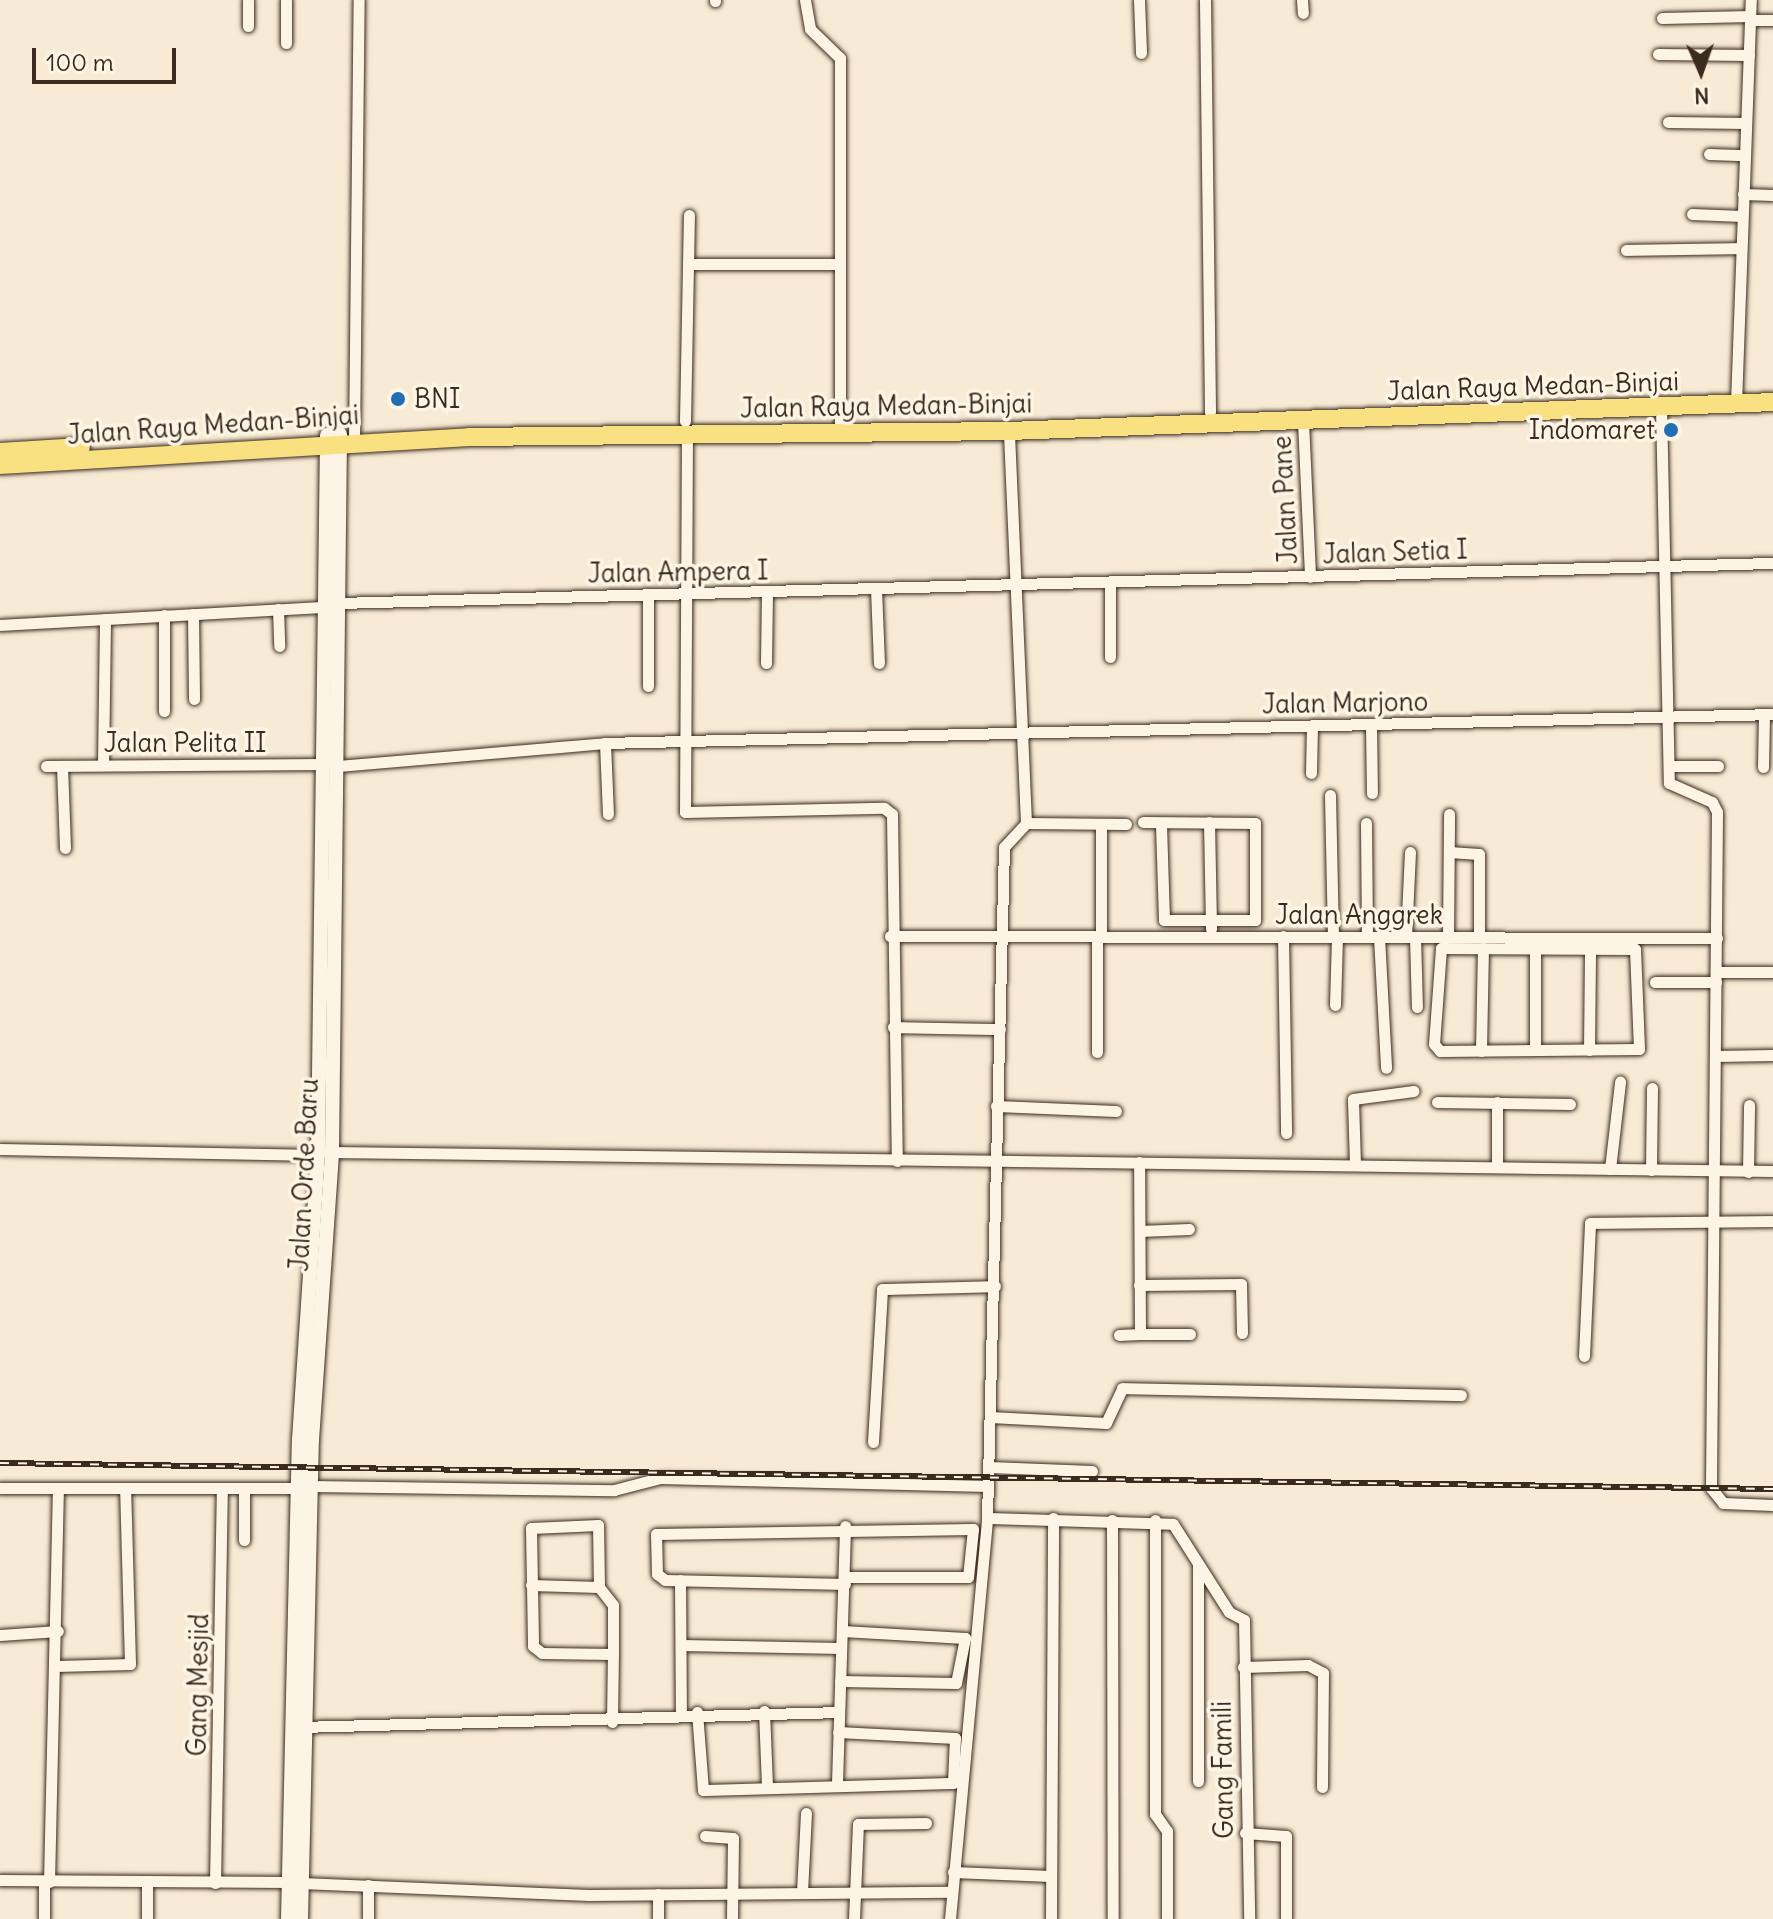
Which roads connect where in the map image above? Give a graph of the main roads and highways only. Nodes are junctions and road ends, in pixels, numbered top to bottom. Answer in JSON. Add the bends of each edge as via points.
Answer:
{"nodes":[{"id":1,"x":1773,"y":391,"type":"edge"},
{"id":2,"x":1736,"y":398,"type":"junction"},
{"id":3,"x":1773,"y":402,"type":"edge"},
{"id":4,"x":1144,"y":420,"type":"junction"},
{"id":5,"x":686,"y":426,"type":"junction"},
{"id":6,"x":340,"y":439,"type":"junction"},
{"id":7,"x":0,"y":452,"type":"edge"},
{"id":8,"x":0,"y":465,"type":"edge"},
{"id":9,"x":295,"y":1883,"type":"junction"},
{"id":10,"x":288,"y":1919,"type":"edge"},
{"id":11,"x":301,"y":1919,"type":"edge"}],
"edges":[{"from":1,"to":2,"type":"highway","name":"Jalan Raya Medan-Binjai"},
{"from":2,"to":3,"type":"highway","name":"Jalan Raya Medan-Binjai"},
{"from":2,"to":4,"type":"highway","name":"Jalan Raya Medan-Binjai","via":[[1210,412]]},
{"from":2,"to":4,"type":"highway","name":"Jalan Raya Medan-Binjai","via":[[1661,407],[1303,421]]},
{"from":4,"to":5,"type":"highway","name":"Jalan Raya Medan-Binjai"},
{"from":4,"to":5,"type":"highway","name":"Jalan Raya Medan-Binjai","via":[[1009,431]]},
{"from":5,"to":6,"type":"highway","name":"Jalan Raya Medan-Binjai"},
{"from":6,"to":7,"type":"highway","name":"Jalan Raya Medan-Binjai"},
{"from":6,"to":8,"type":"highway","name":"Jalan Raya Medan-Binjai"},
{"from":6,"to":9,"type":"main road","name":"Jalan Orde Baru","via":[[332,605],[325,1154],[304,1487]]},
{"from":9,"to":10,"type":"main road","name":"Jalan Orde Baru"},
{"from":9,"to":11,"type":"main road","name":"Jalan Orde Baru"}]}
